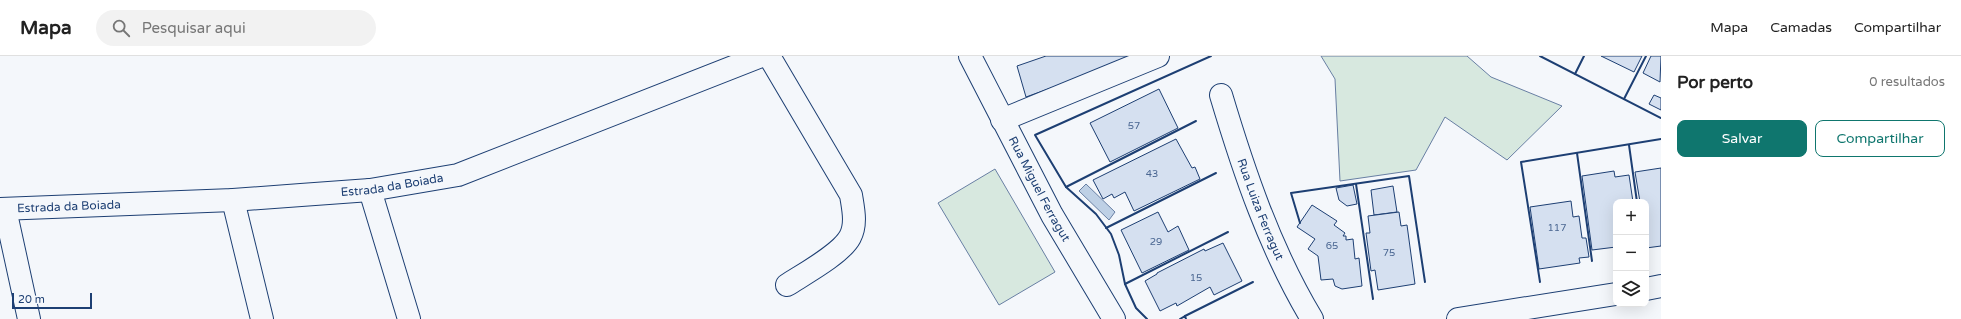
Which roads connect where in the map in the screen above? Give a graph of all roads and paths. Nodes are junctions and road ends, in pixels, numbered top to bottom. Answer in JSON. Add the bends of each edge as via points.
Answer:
{"nodes":[{"id":1,"x":761,"y":56,"type":"edge"},
{"id":2,"x":769,"y":56,"type":"edge"},
{"id":3,"x":970,"y":56,"type":"edge"},
{"id":4,"x":1158,"y":56,"type":"edge"},
{"id":5,"x":1221,"y":95,"type":"dead end"},
{"id":6,"x":1002,"y":120,"type":"junction"},
{"id":7,"x":370,"y":190,"type":"junction"},
{"id":8,"x":233,"y":200,"type":"junction"},
{"id":9,"x":3,"y":209,"type":"edge"},
{"id":10,"x":787,"y":286,"type":"dead end"},
{"id":11,"x":1661,"y":286,"type":"edge"},
{"id":12,"x":1649,"y":288,"type":"edge"},
{"id":13,"x":1613,"y":294,"type":"edge"},
{"id":14,"x":29,"y":319,"type":"edge"},
{"id":15,"x":262,"y":319,"type":"edge"},
{"id":16,"x":409,"y":319,"type":"edge"},
{"id":17,"x":1114,"y":319,"type":"edge"},
{"id":18,"x":1312,"y":319,"type":"edge"},
{"id":19,"x":1458,"y":319,"type":"edge"}],
"edges":[{"from":1,"to":7,"type":"street","name":"Estrada da Boiada","via":[[458,175]]},
{"from":2,"to":10,"type":"street","via":[[851,194],[854,219],[850,236],[838,250]]},
{"from":3,"to":6,"type":"street","name":"Rua Miguel Ferragut"},
{"from":4,"to":6,"type":"street"},
{"from":5,"to":18,"type":"street","name":"Rua Luiza Ferragut","via":[[1240,159],[1265,228]]},
{"from":6,"to":17,"type":"street","name":"Rua Miguel Ferragut","via":[[1052,215]]},
{"from":7,"to":8,"type":"street","name":"Estrada da Boiada"},
{"from":7,"to":16,"type":"street"},
{"from":8,"to":9,"type":"street","name":"Estrada da Boiada"},
{"from":8,"to":15,"type":"street"},
{"from":9,"to":14,"type":"street"},
{"from":11,"to":12,"type":"street"},
{"from":13,"to":19,"type":"street"}]}
